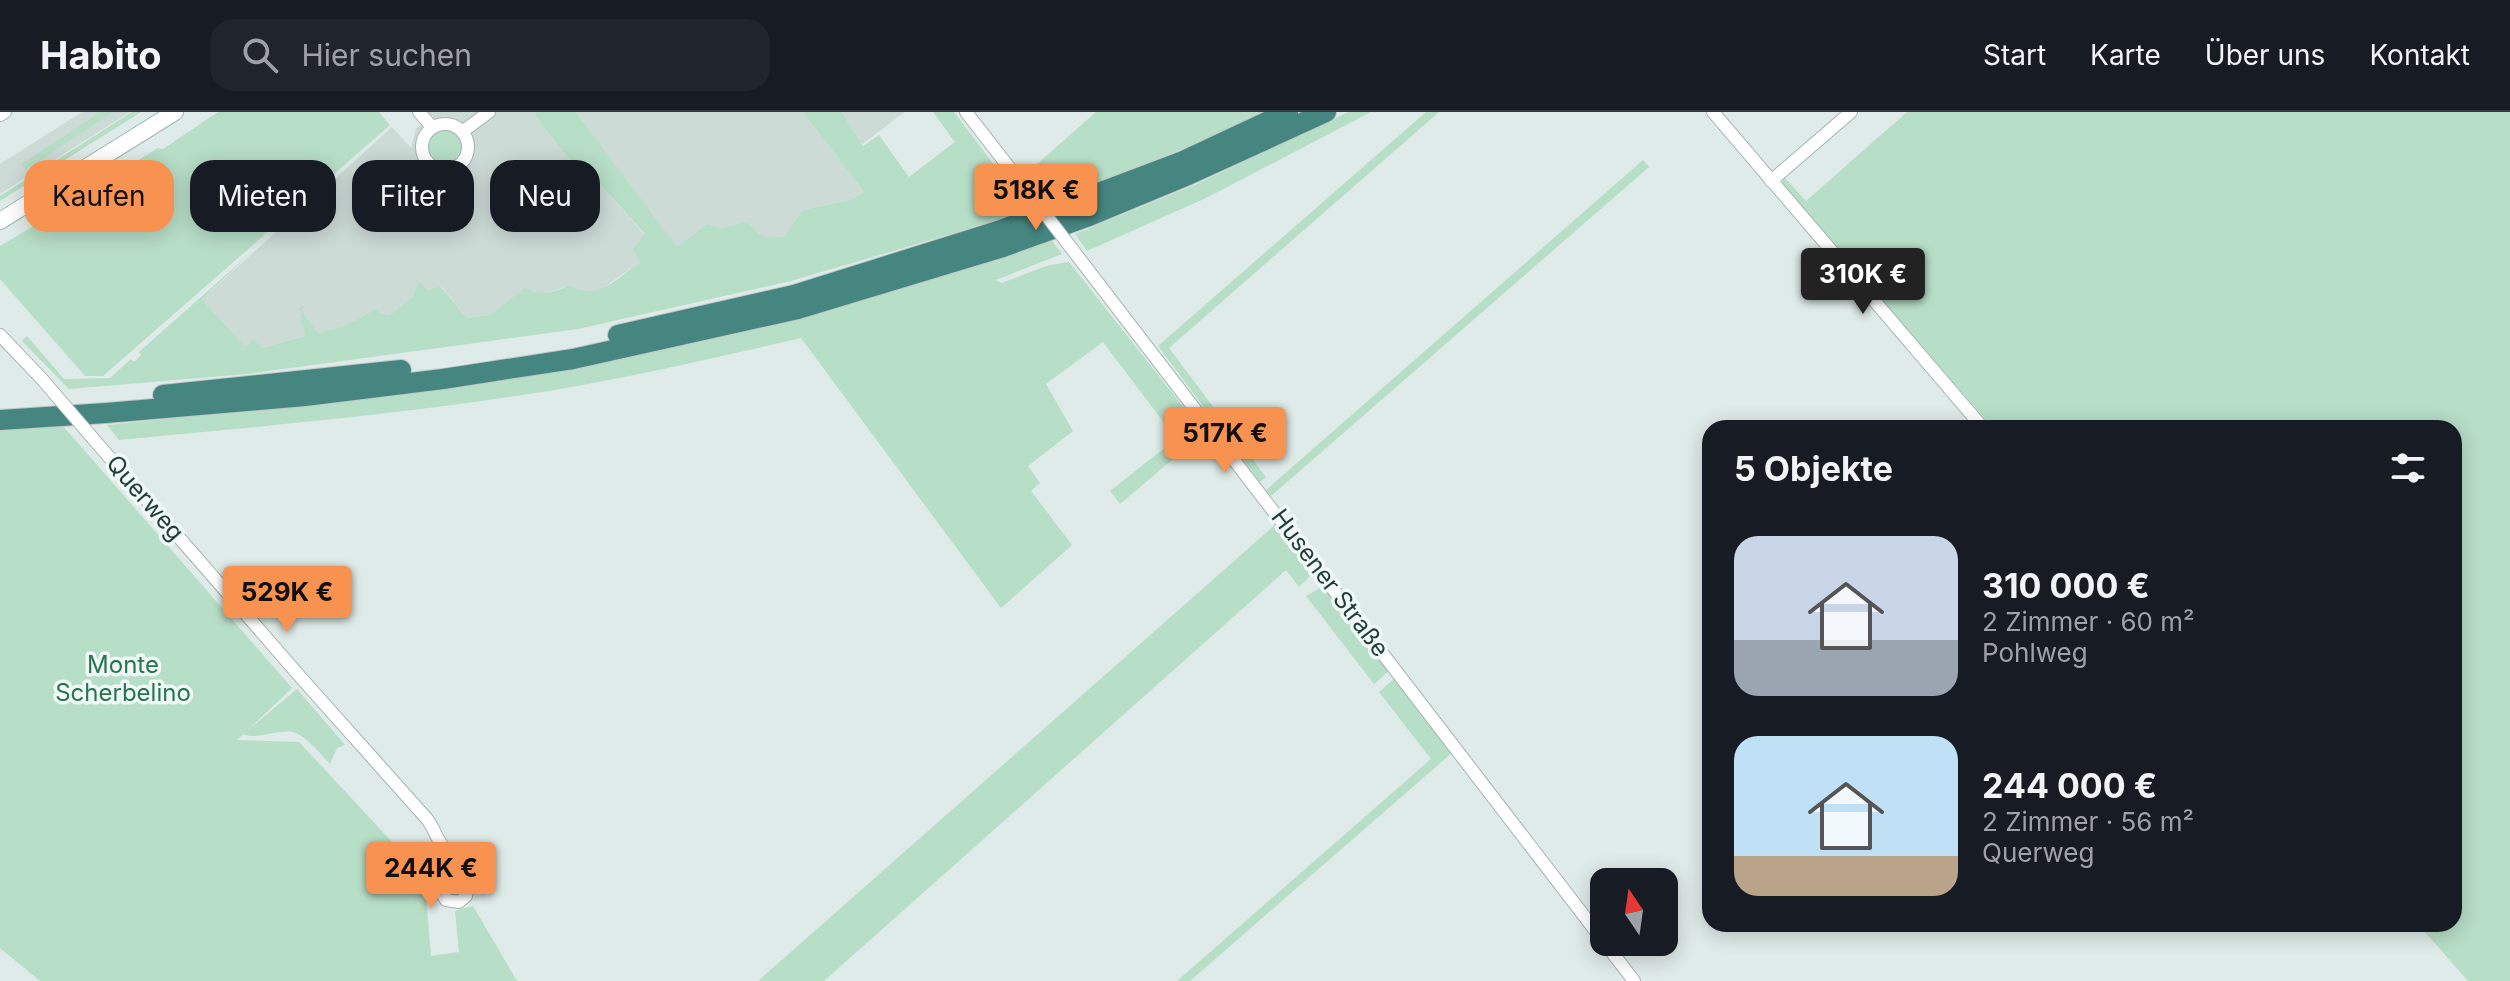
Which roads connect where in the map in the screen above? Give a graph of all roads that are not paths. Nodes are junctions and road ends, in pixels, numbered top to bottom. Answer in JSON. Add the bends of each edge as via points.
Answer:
{"nodes":[{"id":1,"x":5,"y":112,"type":"edge"},
{"id":2,"x":175,"y":112,"type":"edge"},
{"id":3,"x":419,"y":112,"type":"edge"},
{"id":4,"x":489,"y":112,"type":"edge"},
{"id":5,"x":966,"y":112,"type":"edge"},
{"id":6,"x":1288,"y":112,"type":"edge"},
{"id":7,"x":1326,"y":112,"type":"edge"},
{"id":8,"x":1713,"y":112,"type":"edge"},
{"id":9,"x":1851,"y":112,"type":"edge"},
{"id":10,"x":0,"y":115,"type":"edge"},
{"id":11,"x":432,"y":127,"type":"junction"},
{"id":12,"x":462,"y":132,"type":"junction"},
{"id":13,"x":1771,"y":181,"type":"junction"},
{"id":14,"x":0,"y":221,"type":"edge"},
{"id":15,"x":0,"y":335,"type":"edge"},
{"id":16,"x":0,"y":406,"type":"edge"},
{"id":17,"x":0,"y":420,"type":"edge"},
{"id":18,"x":1976,"y":420,"type":"edge"},
{"id":19,"x":442,"y":846,"type":"dead end"},
{"id":20,"x":1634,"y":981,"type":"edge"}],
"edges":[{"from":1,"to":10,"type":"street"},
{"from":2,"to":14,"type":"main road"},
{"from":3,"to":11,"type":"street"},
{"from":4,"to":12,"type":"street"},
{"from":5,"to":20,"type":"street","name":"Husener Straße","bridge":true},
{"from":6,"to":16,"type":"highway","via":[[1062,209],[794,295],[576,344],[439,366],[104,401]]},
{"from":7,"to":17,"type":"highway","via":[[1089,216],[798,309],[573,359],[443,379],[305,396]]},
{"from":8,"to":13,"type":"street"},
{"from":9,"to":13,"type":"street"},
{"from":11,"to":12,"type":"street","via":[[449,124]]},
{"from":11,"to":12,"type":"street","via":[[421,149],[430,165],[441,170],[466,156]]},
{"from":13,"to":18,"type":"street"},
{"from":15,"to":19,"type":"street","name":"Querweg","bridge":true,"via":[[427,819]]}]}
